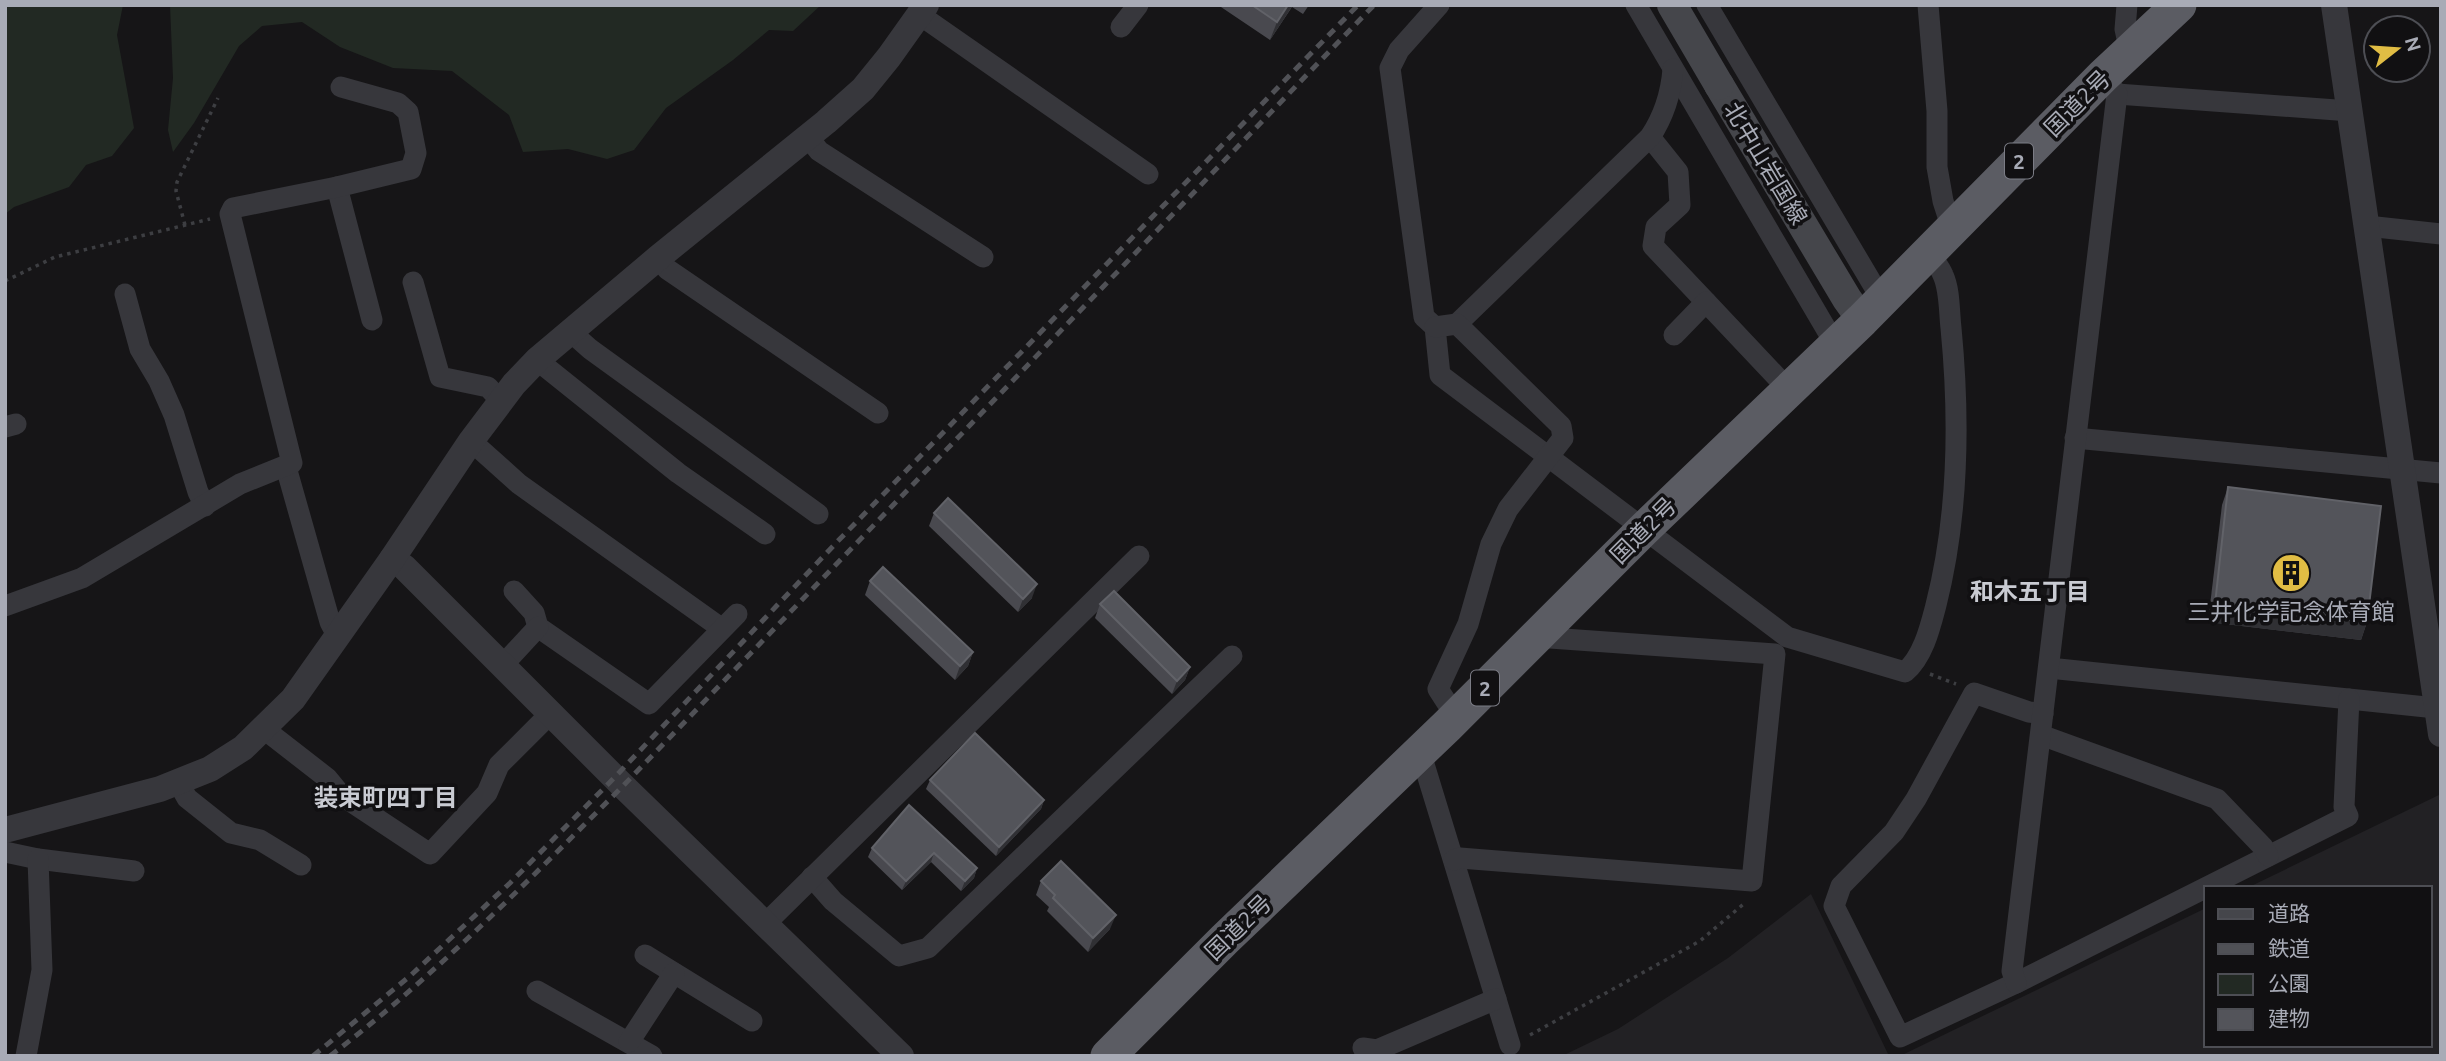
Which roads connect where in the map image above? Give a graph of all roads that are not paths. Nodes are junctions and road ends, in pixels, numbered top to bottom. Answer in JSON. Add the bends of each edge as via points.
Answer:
{"nodes":[{"id":1,"x":1138,"y":5,"type":"edge"},
{"id":2,"x":1439,"y":5,"type":"edge"},
{"id":3,"x":1636,"y":5,"type":"edge"},
{"id":4,"x":1672,"y":5,"type":"edge"},
{"id":5,"x":1928,"y":5,"type":"edge"},
{"id":6,"x":2127,"y":5,"type":"edge"},
{"id":7,"x":2179,"y":5,"type":"edge"},
{"id":8,"x":2334,"y":5,"type":"edge"},
{"id":9,"x":923,"y":10,"type":"edge"},
{"id":10,"x":1711,"y":12,"type":"edge"},
{"id":11,"x":1121,"y":27,"type":"dead end"},
{"id":12,"x":2130,"y":52,"type":"junction"},
{"id":13,"x":1673,"y":69,"type":"junction"},
{"id":14,"x":2110,"y":85,"type":"junction"},
{"id":15,"x":341,"y":87,"type":"dead end"},
{"id":16,"x":2350,"y":111,"type":"junction"},
{"id":17,"x":808,"y":137,"type":"junction"},
{"id":18,"x":1650,"y":137,"type":"junction"},
{"id":19,"x":1148,"y":174,"type":"dead end"},
{"id":20,"x":337,"y":187,"type":"junction"},
{"id":21,"x":2367,"y":226,"type":"junction"},
{"id":22,"x":2441,"y":234,"type":"edge"},
{"id":23,"x":1940,"y":241,"type":"junction"},
{"id":24,"x":659,"y":257,"type":"junction"},
{"id":25,"x":983,"y":257,"type":"dead end"},
{"id":26,"x":413,"y":282,"type":"dead end"},
{"id":27,"x":125,"y":294,"type":"dead end"},
{"id":28,"x":1706,"y":302,"type":"junction"},
{"id":29,"x":1872,"y":310,"type":"junction"},
{"id":30,"x":372,"y":320,"type":"dead end"},
{"id":31,"x":1457,"y":324,"type":"junction"},
{"id":32,"x":1435,"y":327,"type":"junction"},
{"id":33,"x":572,"y":333,"type":"junction"},
{"id":34,"x":1674,"y":335,"type":"dead end"},
{"id":35,"x":1835,"y":344,"type":"junction"},
{"id":36,"x":537,"y":360,"type":"junction"},
{"id":37,"x":1788,"y":389,"type":"junction"},
{"id":38,"x":500,"y":400,"type":"junction"},
{"id":39,"x":878,"y":413,"type":"dead end"},
{"id":40,"x":2075,"y":438,"type":"junction"},
{"id":41,"x":471,"y":441,"type":"junction"},
{"id":42,"x":1548,"y":459,"type":"junction"},
{"id":43,"x":286,"y":467,"type":"junction"},
{"id":44,"x":2403,"y":468,"type":"junction"},
{"id":45,"x":2441,"y":473,"type":"edge"},
{"id":46,"x":205,"y":506,"type":"junction"},
{"id":47,"x":818,"y":514,"type":"dead end"},
{"id":48,"x":1643,"y":530,"type":"junction"},
{"id":49,"x":765,"y":534,"type":"dead end"},
{"id":50,"x":1139,"y":556,"type":"dead end"},
{"id":51,"x":392,"y":559,"type":"junction"},
{"id":52,"x":514,"y":591,"type":"dead end"},
{"id":53,"x":5,"y":606,"type":"edge"},
{"id":54,"x":737,"y":614,"type":"dead end"},
{"id":55,"x":538,"y":627,"type":"junction"},
{"id":56,"x":720,"y":630,"type":"junction"},
{"id":57,"x":338,"y":637,"type":"junction"},
{"id":58,"x":1536,"y":637,"type":"junction"},
{"id":59,"x":1232,"y":656,"type":"dead end"},
{"id":60,"x":502,"y":666,"type":"junction"},
{"id":61,"x":2049,"y":668,"type":"junction"},
{"id":62,"x":2349,"y":699,"type":"junction"},
{"id":63,"x":2436,"y":708,"type":"junction"},
{"id":64,"x":550,"y":714,"type":"junction"},
{"id":65,"x":1456,"y":717,"type":"junction"},
{"id":66,"x":2042,"y":725,"type":"junction"},
{"id":67,"x":264,"y":729,"type":"junction"},
{"id":68,"x":2441,"y":734,"type":"edge"},
{"id":69,"x":1416,"y":754,"type":"junction"},
{"id":70,"x":178,"y":782,"type":"junction"},
{"id":71,"x":5,"y":830,"type":"edge"},
{"id":72,"x":5,"y":852,"type":"edge"},
{"id":73,"x":2268,"y":856,"type":"junction"},
{"id":74,"x":38,"y":859,"type":"junction"},
{"id":75,"x":1454,"y":860,"type":"junction"},
{"id":76,"x":301,"y":865,"type":"dead end"},
{"id":77,"x":134,"y":871,"type":"dead end"},
{"id":78,"x":812,"y":877,"type":"junction"},
{"id":79,"x":2208,"y":886,"type":"edge"},
{"id":80,"x":2204,"y":888,"type":"edge"},
{"id":81,"x":765,"y":924,"type":"junction"},
{"id":82,"x":645,"y":955,"type":"dead end"},
{"id":83,"x":674,"y":973,"type":"junction"},
{"id":84,"x":2016,"y":983,"type":"junction"},
{"id":85,"x":537,"y":991,"type":"dead end"},
{"id":86,"x":1496,"y":999,"type":"junction"},
{"id":87,"x":752,"y":1021,"type":"dead end"},
{"id":88,"x":629,"y":1042,"type":"junction"},
{"id":89,"x":1510,"y":1045,"type":"road end"},
{"id":90,"x":1363,"y":1048,"type":"dead end"},
{"id":91,"x":1114,"y":1054,"type":"edge"},
{"id":92,"x":26,"y":1056,"type":"edge"},
{"id":93,"x":652,"y":1056,"type":"edge"},
{"id":94,"x":901,"y":1056,"type":"edge"}],
"edges":[{"from":1,"to":11,"type":"street"},
{"from":2,"to":32,"type":"street","via":[[1399,50],[1390,68],[1424,317]]},
{"from":3,"to":13,"type":"street"},
{"from":4,"to":29,"type":"main road","name":"北中山岩国線","bridge":true,"via":[[1719,85]]},
{"from":5,"to":23,"type":"street","via":[[1943,201]]},
{"from":6,"to":12,"type":"street","via":[[2125,29]]},
{"from":7,"to":12,"type":"highway","name":"国道2号","number":"2"},
{"from":8,"to":16,"type":"street"},
{"from":9,"to":17,"type":"street","via":[[863,89]]},
{"from":9,"to":19,"type":"street"},
{"from":10,"to":29,"type":"street"},
{"from":12,"to":14,"type":"highway","name":"国道2号","number":"2"},
{"from":13,"to":18,"type":"street","via":[[1672,90]]},
{"from":13,"to":35,"type":"street"},
{"from":14,"to":16,"type":"street"},
{"from":14,"to":23,"type":"highway","name":"国道2号","number":"2"},
{"from":14,"to":40,"type":"street"},
{"from":15,"to":20,"type":"street","via":[[398,103],[408,112],[416,153],[407,172]]},
{"from":16,"to":21,"type":"street"},
{"from":17,"to":24,"type":"street"},
{"from":17,"to":25,"type":"street","via":[[819,151]]},
{"from":18,"to":28,"type":"street","via":[[1678,172],[1680,205],[1656,227],[1653,246]]},
{"from":18,"to":31,"type":"street"},
{"from":20,"to":30,"type":"street"},
{"from":20,"to":43,"type":"street","via":[[233,208],[230,214],[292,463]]},
{"from":21,"to":22,"type":"street"},
{"from":21,"to":44,"type":"street"},
{"from":23,"to":29,"type":"highway","name":"国道2号","number":"2"},
{"from":23,"to":48,"type":"street","via":[[1957,436],[1953,524],[1928,633],[1905,673],[1787,637]]},
{"from":24,"to":33,"type":"street"},
{"from":24,"to":39,"type":"street","via":[[667,269]]},
{"from":26,"to":38,"type":"street","via":[[440,377],[488,387]]},
{"from":27,"to":46,"type":"street","via":[[140,349],[174,415]]},
{"from":28,"to":34,"type":"street"},
{"from":28,"to":37,"type":"street"},
{"from":29,"to":35,"type":"highway","name":"国道2号","number":"2"},
{"from":31,"to":32,"type":"street"},
{"from":31,"to":42,"type":"street","via":[[1561,426],[1563,438]]},
{"from":32,"to":42,"type":"street","via":[[1440,375]]},
{"from":33,"to":36,"type":"street"},
{"from":33,"to":47,"type":"street"},
{"from":35,"to":37,"type":"highway","name":"国道2号","number":"2"},
{"from":36,"to":38,"type":"street"},
{"from":36,"to":49,"type":"street","via":[[678,473]]},
{"from":37,"to":48,"type":"highway","name":"国道2号","number":"2"},
{"from":38,"to":41,"type":"street"},
{"from":40,"to":44,"type":"street"},
{"from":40,"to":61,"type":"street"},
{"from":41,"to":51,"type":"street"},
{"from":41,"to":56,"type":"street","via":[[519,484]]},
{"from":42,"to":48,"type":"street"},
{"from":42,"to":65,"type":"street","via":[[1508,509],[1491,544],[1468,624],[1438,689]]},
{"from":43,"to":46,"type":"street","via":[[240,484]]},
{"from":43,"to":57,"type":"street"},
{"from":44,"to":45,"type":"street"},
{"from":44,"to":63,"type":"street"},
{"from":46,"to":53,"type":"street","via":[[82,578]]},
{"from":48,"to":58,"type":"highway","name":"国道2号","number":"2"},
{"from":50,"to":78,"type":"street"},
{"from":51,"to":57,"type":"street"},
{"from":51,"to":60,"type":"street"},
{"from":52,"to":55,"type":"street","via":[[534,613]]},
{"from":54,"to":56,"type":"street"},
{"from":55,"to":56,"type":"street","via":[[649,704]]},
{"from":55,"to":60,"type":"street"},
{"from":57,"to":67,"type":"street","via":[[293,699]]},
{"from":58,"to":65,"type":"highway","name":"国道2号","number":"2"},
{"from":58,"to":75,"type":"street","via":[[1775,654],[1752,881]]},
{"from":59,"to":78,"type":"street","via":[[928,948],[899,956],[833,901]]},
{"from":60,"to":64,"type":"street"},
{"from":61,"to":62,"type":"street"},
{"from":61,"to":66,"type":"street"},
{"from":62,"to":63,"type":"street"},
{"from":62,"to":73,"type":"street","via":[[2344,807],[2348,816]]},
{"from":63,"to":68,"type":"street"},
{"from":64,"to":67,"type":"street","via":[[499,765],[487,793],[430,854],[341,795],[327,778]]},
{"from":64,"to":81,"type":"street"},
{"from":65,"to":69,"type":"highway","name":"国道2号","number":"2"},
{"from":66,"to":73,"type":"street","via":[[2217,799]]},
{"from":66,"to":84,"type":"street","via":[[2012,971]]},
{"from":66,"to":84,"type":"street","via":[[2029,712],[1974,693],[1916,799],[1894,832],[1841,886],[1834,906],[1900,1037]]},
{"from":67,"to":70,"type":"street","via":[[210,769]]},
{"from":69,"to":75,"type":"street","via":[[1423,761]]},
{"from":69,"to":91,"type":"highway","name":"国道2号","number":"2"},
{"from":70,"to":71,"type":"street"},
{"from":70,"to":76,"type":"street","via":[[187,798],[231,833],[260,840]]},
{"from":72,"to":74,"type":"street"},
{"from":73,"to":79,"type":"street"},
{"from":74,"to":77,"type":"street"},
{"from":74,"to":92,"type":"street","via":[[42,970]]},
{"from":75,"to":86,"type":"street"},
{"from":78,"to":81,"type":"street"},
{"from":80,"to":84,"type":"street"},
{"from":81,"to":94,"type":"street"},
{"from":82,"to":83,"type":"street"},
{"from":83,"to":87,"type":"street"},
{"from":83,"to":88,"type":"street"},
{"from":85,"to":88,"type":"street"},
{"from":86,"to":89,"type":"street"},
{"from":86,"to":90,"type":"street","via":[[1377,1050]]},
{"from":88,"to":93,"type":"street"}]}
